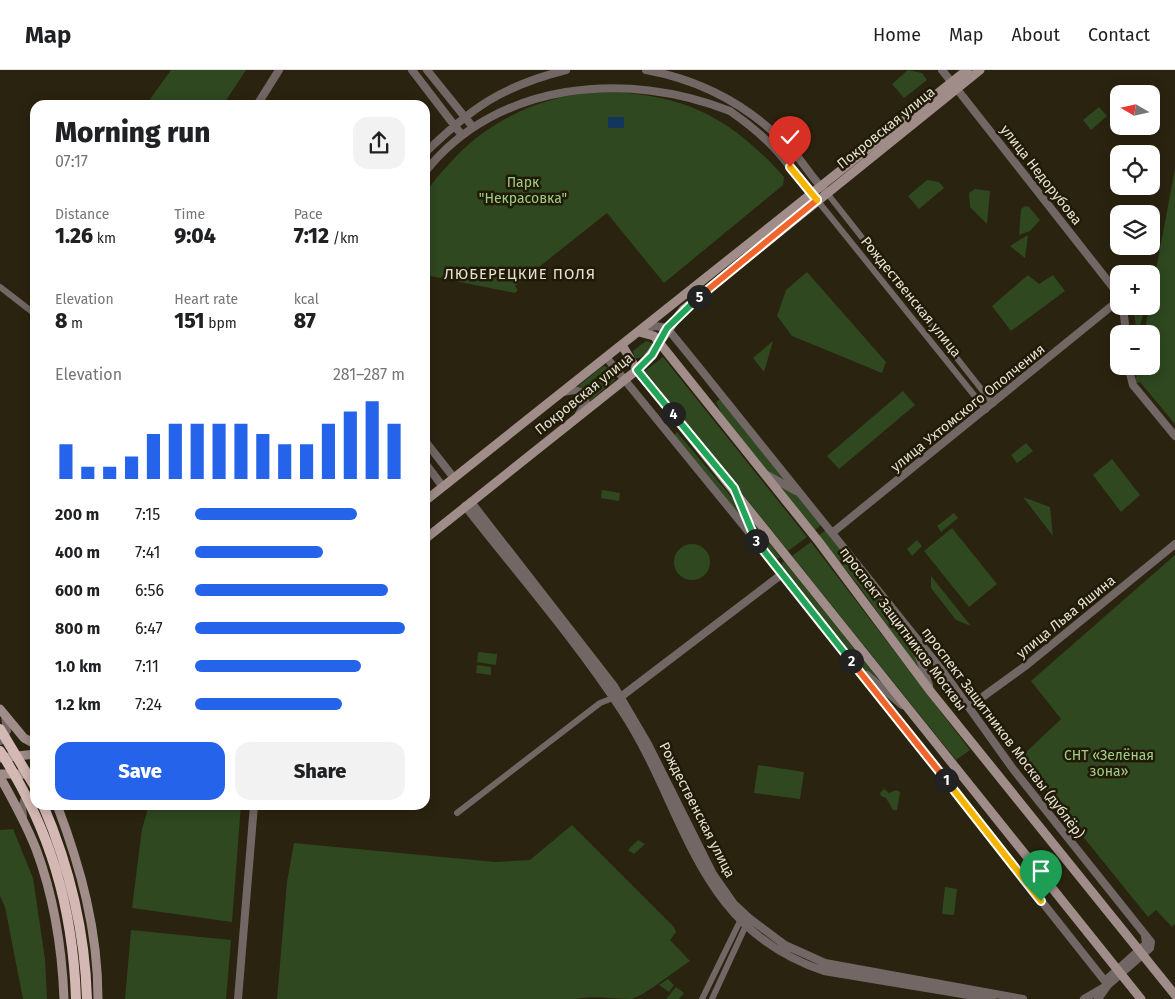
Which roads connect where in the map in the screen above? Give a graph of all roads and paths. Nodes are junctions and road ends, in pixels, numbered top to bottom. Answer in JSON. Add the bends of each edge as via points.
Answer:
{"nodes":[{"id":1,"x":279,"y":70,"type":"edge"},
{"id":2,"x":412,"y":70,"type":"edge"},
{"id":3,"x":427,"y":70,"type":"edge"},
{"id":4,"x":566,"y":70,"type":"edge"},
{"id":5,"x":646,"y":70,"type":"edge"},
{"id":6,"x":942,"y":70,"type":"edge"},
{"id":7,"x":967,"y":70,"type":"edge"},
{"id":8,"x":980,"y":70,"type":"edge"},
{"id":9,"x":651,"y":82,"type":"dead end"},
{"id":10,"x":954,"y":85,"type":"junction"},
{"id":11,"x":546,"y":88,"type":"dead end"},
{"id":12,"x":260,"y":100,"type":"edge"},
{"id":13,"x":464,"y":116,"type":"junction"},
{"id":14,"x":454,"y":125,"type":"junction"},
{"id":15,"x":472,"y":126,"type":"junction"},
{"id":16,"x":461,"y":134,"type":"junction"},
{"id":17,"x":437,"y":142,"type":"junction"},
{"id":18,"x":430,"y":148,"type":"edge"},
{"id":19,"x":444,"y":150,"type":"junction"},
{"id":20,"x":801,"y":160,"type":"junction"},
{"id":21,"x":430,"y":166,"type":"edge"},
{"id":22,"x":790,"y":167,"type":"junction"},
{"id":23,"x":824,"y":190,"type":"junction"},
{"id":24,"x":815,"y":197,"type":"junction"},
{"id":25,"x":861,"y":238,"type":"junction"},
{"id":26,"x":852,"y":245,"type":"junction"},
{"id":27,"x":1110,"y":284,"type":"edge"},
{"id":28,"x":0,"y":287,"type":"edge"},
{"id":29,"x":1110,"y":308,"type":"edge"},
{"id":30,"x":30,"y":310,"type":"edge"},
{"id":31,"x":1104,"y":314,"type":"junction"},
{"id":32,"x":1124,"y":317,"type":"joint"},
{"id":33,"x":1125,"y":325,"type":"edge"},
{"id":34,"x":667,"y":328,"type":"junction"},
{"id":35,"x":639,"y":332,"type":"junction"},
{"id":36,"x":659,"y":344,"type":"junction"},
{"id":37,"x":622,"y":345,"type":"junction"},
{"id":38,"x":606,"y":357,"type":"junction"},
{"id":39,"x":637,"y":370,"type":"junction"},
{"id":40,"x":1130,"y":375,"type":"edge"},
{"id":41,"x":624,"y":379,"type":"junction"},
{"id":42,"x":560,"y":394,"type":"junction"},
{"id":43,"x":994,"y":404,"type":"junction"},
{"id":44,"x":986,"y":410,"type":"junction"},
{"id":45,"x":578,"y":416,"type":"junction"},
{"id":46,"x":1175,"y":436,"type":"edge"},
{"id":47,"x":430,"y":447,"type":"edge"},
{"id":48,"x":439,"y":458,"type":"junction"},
{"id":49,"x":430,"y":468,"type":"edge"},
{"id":50,"x":430,"y":470,"type":"edge"},
{"id":51,"x":762,"y":472,"type":"junction"},
{"id":52,"x":454,"y":478,"type":"junction"},
{"id":53,"x":443,"y":487,"type":"junction"},
{"id":54,"x":734,"y":488,"type":"junction"},
{"id":55,"x":800,"y":493,"type":"junction"},
{"id":56,"x":430,"y":497,"type":"edge"},
{"id":57,"x":468,"y":504,"type":"junction"},
{"id":58,"x":832,"y":533,"type":"junction"},
{"id":59,"x":430,"y":535,"type":"edge"},
{"id":60,"x":752,"y":536,"type":"junction"},
{"id":61,"x":1175,"y":544,"type":"edge"},
{"id":62,"x":782,"y":574,"type":"junction"},
{"id":63,"x":910,"y":631,"type":"junction"},
{"id":64,"x":855,"y":666,"type":"junction"},
{"id":65,"x":931,"y":692,"type":"junction"},
{"id":66,"x":617,"y":698,"type":"junction"},
{"id":67,"x":970,"y":706,"type":"junction"},
{"id":68,"x":0,"y":709,"type":"edge"},
{"id":69,"x":917,"y":718,"type":"junction"},
{"id":70,"x":0,"y":728,"type":"edge"},
{"id":71,"x":17,"y":730,"type":"junction"},
{"id":72,"x":0,"y":741,"type":"edge"},
{"id":73,"x":30,"y":741,"type":"edge"},
{"id":74,"x":30,"y":750,"type":"edge"},
{"id":75,"x":0,"y":751,"type":"edge"},
{"id":76,"x":30,"y":756,"type":"edge"},
{"id":77,"x":0,"y":758,"type":"edge"},
{"id":78,"x":30,"y":774,"type":"edge"},
{"id":79,"x":0,"y":775,"type":"edge"},
{"id":80,"x":30,"y":779,"type":"edge"},
{"id":81,"x":30,"y":796,"type":"edge"},
{"id":82,"x":30,"y":804,"type":"edge"},
{"id":83,"x":33,"y":810,"type":"edge"},
{"id":84,"x":46,"y":810,"type":"edge"},
{"id":85,"x":58,"y":810,"type":"edge"},
{"id":86,"x":254,"y":810,"type":"edge"},
{"id":87,"x":457,"y":813,"type":"dead end"},
{"id":88,"x":24,"y":822,"type":"junction"},
{"id":89,"x":744,"y":920,"type":"junction"},
{"id":90,"x":1145,"y":935,"type":"junction"},
{"id":91,"x":1106,"y":985,"type":"junction"},
{"id":92,"x":1175,"y":995,"type":"edge"},
{"id":93,"x":64,"y":999,"type":"edge"},
{"id":94,"x":76,"y":999,"type":"edge"},
{"id":95,"x":87,"y":999,"type":"edge"},
{"id":96,"x":98,"y":999,"type":"edge"},
{"id":97,"x":238,"y":999,"type":"edge"},
{"id":98,"x":702,"y":999,"type":"edge"},
{"id":99,"x":712,"y":999,"type":"edge"},
{"id":100,"x":992,"y":999,"type":"edge"},
{"id":101,"x":1024,"y":999,"type":"edge"},
{"id":102,"x":1084,"y":999,"type":"edge"},
{"id":103,"x":1098,"y":999,"type":"edge"},
{"id":104,"x":1141,"y":999,"type":"edge"}],
"edges":[{"from":1,"to":12,"type":"street"},
{"from":2,"to":14,"type":"street"},
{"from":3,"to":13,"type":"street"},
{"from":4,"to":13,"type":"street","via":[[513,87]]},
{"from":5,"to":20,"type":"street","via":[[680,78],[738,103],[755,115]]},
{"from":6,"to":10,"type":"street","name":"улица Недорубова"},
{"from":7,"to":10,"type":"main road","name":"Покровская улица"},
{"from":8,"to":10,"type":"main road","name":"Покровская улица"},
{"from":9,"to":22,"type":"street","via":[[682,90],[729,111],[776,150]]},
{"from":10,"to":23,"type":"main road","name":"Покровская улица"},
{"from":10,"to":27,"type":"street","name":"улица Недорубова"},
{"from":11,"to":15,"type":"street","via":[[491,112]]},
{"from":13,"to":14,"type":"street"},
{"from":13,"to":15,"type":"street"},
{"from":14,"to":16,"type":"street"},
{"from":14,"to":17,"type":"street"},
{"from":15,"to":16,"type":"street"},
{"from":16,"to":19,"type":"street"},
{"from":17,"to":18,"type":"street"},
{"from":17,"to":19,"type":"street","via":[[442,140],[445,143]]},
{"from":19,"to":21,"type":"street"},
{"from":20,"to":22,"type":"street","via":[[796,168]]},
{"from":20,"to":23,"type":"street"},
{"from":22,"to":24,"type":"street"},
{"from":23,"to":24,"type":"main road","name":"Покровская улица"},
{"from":23,"to":25,"type":"street"},
{"from":24,"to":26,"type":"street","name":"Рождественская улица"},
{"from":24,"to":34,"type":"main road","name":"Покровская улица","via":[[684,309]]},
{"from":24,"to":35,"type":"main road","name":"Покровская улица"},
{"from":25,"to":26,"type":"street"},
{"from":25,"to":43,"type":"street"},
{"from":26,"to":44,"type":"street","name":"Рождественская улица"},
{"from":28,"to":30,"type":"street"},
{"from":29,"to":31,"type":"street","name":"улица Ухтомского Ополчения"},
{"from":31,"to":32,"type":"street","via":[[1112,311]]},
{"from":31,"to":43,"type":"street","name":"улица Ухтомского Ополчения"},
{"from":32,"to":33,"type":"street"},
{"from":34,"to":35,"type":"street","via":[[655,326]]},
{"from":34,"to":36,"type":"main road","name":"Покровская улица"},
{"from":34,"to":55,"type":"street","name":"проспект Защитников Москвы (дублёр)"},
{"from":35,"to":36,"type":"main road","name":"проспект Защитников Москвы","via":[[650,334]]},
{"from":35,"to":37,"type":"main road","name":"Покровская улица"},
{"from":36,"to":39,"type":"main road","name":"Покровская улица"},
{"from":36,"to":51,"type":"main road","name":"проспект Защитников Москвы"},
{"from":37,"to":38,"type":"main road","name":"Покровская улица"},
{"from":37,"to":39,"type":"main road"},
{"from":38,"to":41,"type":"street"},
{"from":38,"to":42,"type":"main road","name":"Покровская улица"},
{"from":39,"to":41,"type":"main road","name":"Покровская улица"},
{"from":39,"to":54,"type":"main road"},
{"from":40,"to":46,"type":"street","via":[[1133,385]]},
{"from":41,"to":45,"type":"main road","name":"Покровская улица"},
{"from":41,"to":60,"type":"street"},
{"from":42,"to":45,"type":"street","via":[[574,390],[584,393],[586,403]]},
{"from":42,"to":52,"type":"main road","name":"Покровская улица"},
{"from":43,"to":44,"type":"street","name":"улица Ухтомского Ополчения"},
{"from":44,"to":58,"type":"street","name":"улица Ухтомского Ополчения"},
{"from":45,"to":57,"type":"main road","name":"Покровская улица"},
{"from":47,"to":48,"type":"street"},
{"from":48,"to":49,"type":"street","via":[[438,469]]},
{"from":48,"to":52,"type":"street"},
{"from":50,"to":53,"type":"street"},
{"from":51,"to":55,"type":"street"},
{"from":51,"to":65,"type":"main road","name":"проспект Защитников Москвы","via":[[819,542]]},
{"from":52,"to":53,"type":"main road","name":"Покровская улица"},
{"from":53,"to":56,"type":"main road","name":"Покровская улица"},
{"from":54,"to":60,"type":"street"},
{"from":54,"to":69,"type":"main road"},
{"from":55,"to":58,"type":"street","name":"проспект Защитников Москвы (дублёр)"},
{"from":57,"to":59,"type":"main road","name":"Покровская улица"},
{"from":57,"to":66,"type":"street","name":"Рождественская улица"},
{"from":58,"to":63,"type":"street","name":"проспект Защитников Москвы (дублёр)"},
{"from":60,"to":62,"type":"street"},
{"from":61,"to":67,"type":"street","name":"улица Льва Яшина","via":[[1034,659]]},
{"from":62,"to":64,"type":"street"},
{"from":62,"to":66,"type":"street"},
{"from":63,"to":65,"type":"street"},
{"from":63,"to":67,"type":"street","name":"проспект Защитников Москвы (дублёр)"},
{"from":64,"to":69,"type":"street"},
{"from":64,"to":91,"type":"street"},
{"from":65,"to":92,"type":"main road","name":"проспект Защитников Москвы"},
{"from":66,"to":87,"type":"street","via":[[600,703]]},
{"from":66,"to":89,"type":"street","name":"Рождественская улица","via":[[648,744],[713,874]]},
{"from":67,"to":90,"type":"street","name":"проспект Защитников Москвы (дублёр)","via":[[1012,769]]},
{"from":68,"to":71,"type":"main road"},
{"from":68,"to":72,"type":"street","via":[[8,726],[5,737]]},
{"from":69,"to":104,"type":"main road"},
{"from":70,"to":80,"type":"highway"},
{"from":71,"to":73,"type":"main road"},
{"from":71,"to":74,"type":"main road"},
{"from":75,"to":82,"type":"highway"},
{"from":76,"to":77,"type":"main road"},
{"from":78,"to":79,"type":"main road"},
{"from":79,"to":88,"type":"main road"},
{"from":81,"to":88,"type":"street","via":[[22,804]]},
{"from":83,"to":94,"type":"highway","via":[[54,865],[68,916]]},
{"from":84,"to":95,"type":"highway","via":[[66,862],[83,944]]},
{"from":85,"to":96,"type":"main road","via":[[90,911]]},
{"from":86,"to":97,"type":"street"},
{"from":88,"to":93,"type":"main road","via":[[50,894],[60,947]]},
{"from":89,"to":98,"type":"street"},
{"from":89,"to":99,"type":"street"},
{"from":89,"to":100,"type":"street","name":"Рождественская улица","via":[[780,952],[824,971]]},
{"from":89,"to":101,"type":"street","name":"Рождественская улица","via":[[785,945],[825,963]]},
{"from":90,"to":91,"type":"street","via":[[1146,944]]},
{"from":90,"to":91,"type":"street","name":"проспект Защитников Москвы (дублёр)","via":[[1151,942],[1150,948]]},
{"from":91,"to":102,"type":"street"},
{"from":91,"to":103,"type":"street"}]}
